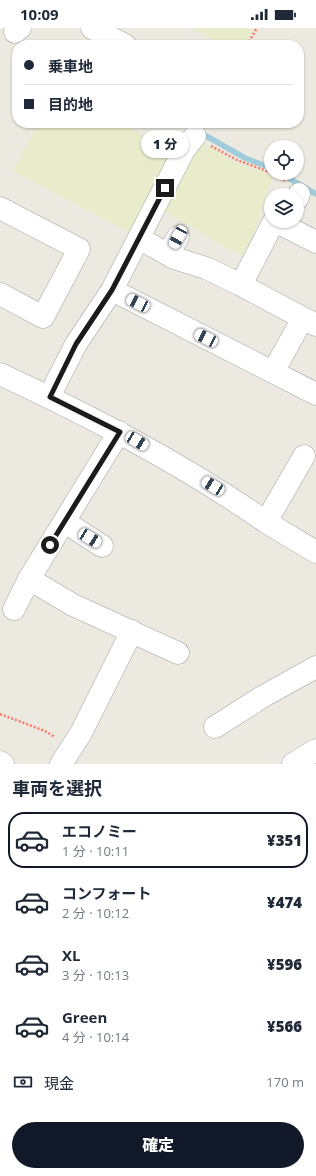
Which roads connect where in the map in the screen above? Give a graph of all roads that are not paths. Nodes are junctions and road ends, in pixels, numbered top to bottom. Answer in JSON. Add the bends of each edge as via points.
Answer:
{"nodes":[{"id":1,"x":92,"y":28,"type":"edge"},
{"id":2,"x":115,"y":40,"type":"edge"},
{"id":3,"x":195,"y":136,"type":"road end"},
{"id":4,"x":0,"y":208,"type":"edge"},
{"id":5,"x":276,"y":228,"type":"edge"},
{"id":6,"x":291,"y":228,"type":"edge"},
{"id":7,"x":139,"y":238,"type":"junction"},
{"id":8,"x":316,"y":242,"type":"edge"},
{"id":9,"x":241,"y":285,"type":"junction"},
{"id":10,"x":112,"y":290,"type":"junction"},
{"id":11,"x":0,"y":294,"type":"edge"},
{"id":12,"x":309,"y":322,"type":"edge"},
{"id":13,"x":273,"y":372,"type":"junction"},
{"id":14,"x":0,"y":374,"type":"edge"},
{"id":15,"x":316,"y":394,"type":"edge"},
{"id":16,"x":50,"y":397,"type":"junction"},
{"id":17,"x":120,"y":432,"type":"junction"},
{"id":18,"x":304,"y":456,"type":"dead end"},
{"id":19,"x":64,"y":522,"type":"junction"},
{"id":20,"x":266,"y":522,"type":"junction"},
{"id":21,"x":102,"y":546,"type":"dead end"},
{"id":22,"x":316,"y":552,"type":"edge"},
{"id":23,"x":30,"y":579,"type":"junction"},
{"id":24,"x":14,"y":609,"type":"dead end"},
{"id":25,"x":132,"y":631,"type":"junction"},
{"id":26,"x":178,"y":653,"type":"dead end"},
{"id":27,"x":316,"y":667,"type":"edge"},
{"id":28,"x":216,"y":726,"type":"dead end"},
{"id":29,"x":316,"y":750,"type":"edge"},
{"id":30,"x":66,"y":756,"type":"edge"},
{"id":31,"x":0,"y":762,"type":"edge"},
{"id":32,"x":4,"y":764,"type":"edge"},
{"id":33,"x":293,"y":764,"type":"edge"}],
"edges":[{"from":1,"to":2,"type":"street"},
{"from":3,"to":7,"type":"street","via":[[184,150]]},
{"from":4,"to":11,"type":"street","via":[[79,249],[43,317]]},
{"from":5,"to":9,"type":"street"},
{"from":6,"to":8,"type":"street"},
{"from":7,"to":9,"type":"street","via":[[173,246],[174,258],[206,268]]},
{"from":7,"to":10,"type":"street"},
{"from":9,"to":12,"type":"street"},
{"from":10,"to":13,"type":"street"},
{"from":10,"to":16,"type":"street","via":[[76,344]]},
{"from":12,"to":13,"type":"street"},
{"from":13,"to":15,"type":"street"},
{"from":14,"to":16,"type":"street"},
{"from":16,"to":17,"type":"street"},
{"from":17,"to":19,"type":"street"},
{"from":17,"to":20,"type":"street","via":[[226,494]]},
{"from":18,"to":20,"type":"street"},
{"from":19,"to":21,"type":"street"},
{"from":19,"to":23,"type":"street"},
{"from":20,"to":22,"type":"street"},
{"from":23,"to":24,"type":"street"},
{"from":23,"to":25,"type":"street","via":[[73,605]]},
{"from":25,"to":26,"type":"street"},
{"from":25,"to":30,"type":"street","via":[[81,733]]},
{"from":27,"to":28,"type":"street"},
{"from":29,"to":33,"type":"street"},
{"from":31,"to":32,"type":"street"}]}
